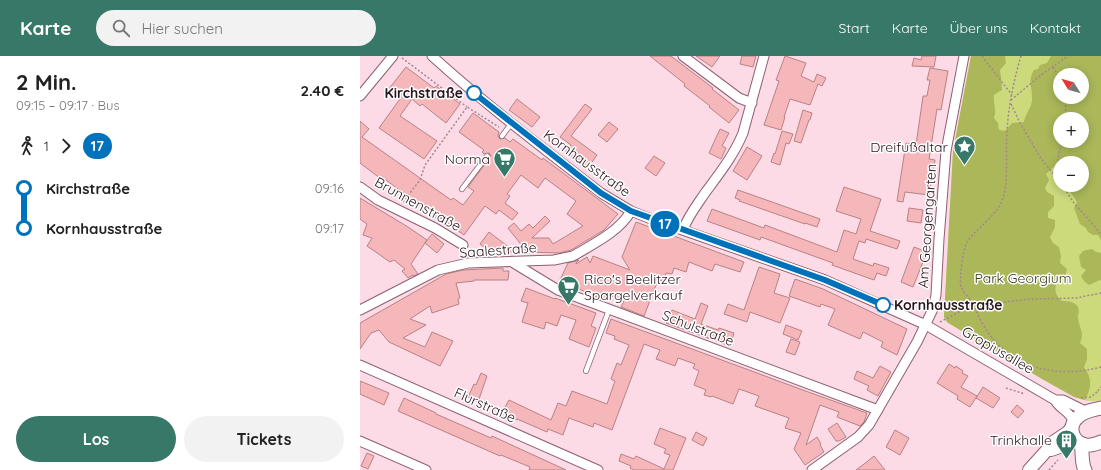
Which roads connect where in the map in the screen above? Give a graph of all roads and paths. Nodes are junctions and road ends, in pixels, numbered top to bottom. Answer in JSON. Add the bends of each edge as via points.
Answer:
{"nodes":[{"id":1,"x":393,"y":56,"type":"edge"},
{"id":2,"x":400,"y":56,"type":"edge"},
{"id":3,"x":432,"y":56,"type":"edge"},
{"id":4,"x":683,"y":56,"type":"edge"},
{"id":5,"x":764,"y":56,"type":"edge"},
{"id":6,"x":964,"y":56,"type":"edge"},
{"id":7,"x":982,"y":56,"type":"edge"},
{"id":8,"x":1021,"y":56,"type":"edge"},
{"id":9,"x":1068,"y":56,"type":"edge"},
{"id":10,"x":1053,"y":67,"type":"joint"},
{"id":11,"x":1012,"y":95,"type":"junction"},
{"id":12,"x":360,"y":96,"type":"edge"},
{"id":13,"x":1012,"y":100,"type":"junction"},
{"id":14,"x":752,"y":103,"type":"junction"},
{"id":15,"x":1011,"y":104,"type":"junction"},
{"id":16,"x":467,"y":107,"type":"junction"},
{"id":17,"x":508,"y":127,"type":"junction"},
{"id":18,"x":502,"y":136,"type":"dead end"},
{"id":19,"x":487,"y":156,"type":"dead end"},
{"id":20,"x":1053,"y":173,"type":"edge"},
{"id":21,"x":360,"y":187,"type":"edge"},
{"id":22,"x":462,"y":189,"type":"dead end"},
{"id":23,"x":1066,"y":192,"type":"edge"},
{"id":24,"x":397,"y":209,"type":"junction"},
{"id":25,"x":631,"y":211,"type":"junction"},
{"id":26,"x":683,"y":230,"type":"junction"},
{"id":27,"x":1101,"y":235,"type":"edge"},
{"id":28,"x":463,"y":245,"type":"dead end"},
{"id":29,"x":512,"y":262,"type":"junction"},
{"id":30,"x":1101,"y":293,"type":"edge"},
{"id":31,"x":973,"y":305,"type":"junction"},
{"id":32,"x":360,"y":310,"type":"edge"},
{"id":33,"x":609,"y":310,"type":"junction"},
{"id":34,"x":926,"y":325,"type":"junction"},
{"id":35,"x":360,"y":365,"type":"edge"},
{"id":36,"x":1101,"y":367,"type":"edge"},
{"id":37,"x":586,"y":371,"type":"dead end"},
{"id":38,"x":1101,"y":387,"type":"edge"},
{"id":39,"x":1078,"y":398,"type":"dead end"},
{"id":40,"x":1055,"y":400,"type":"junction"},
{"id":41,"x":1101,"y":408,"type":"edge"},
{"id":42,"x":878,"y":410,"type":"junction"},
{"id":43,"x":1087,"y":412,"type":"junction"},
{"id":44,"x":1072,"y":425,"type":"junction"},
{"id":45,"x":360,"y":441,"type":"edge"},
{"id":46,"x":1079,"y":443,"type":"junction"},
{"id":47,"x":1098,"y":443,"type":"edge"},
{"id":48,"x":1048,"y":450,"type":"junction"},
{"id":49,"x":1058,"y":460,"type":"dead end"},
{"id":50,"x":426,"y":470,"type":"edge"},
{"id":51,"x":598,"y":470,"type":"edge"},
{"id":52,"x":812,"y":470,"type":"edge"},
{"id":53,"x":1029,"y":470,"type":"edge"},
{"id":54,"x":1049,"y":470,"type":"edge"},
{"id":55,"x":1085,"y":470,"type":"edge"},
{"id":56,"x":1089,"y":470,"type":"edge"}],
"edges":[{"from":1,"to":12,"type":"street"},
{"from":2,"to":16,"type":"path"},
{"from":3,"to":17,"type":"street","name":"Kornhausstraße"},
{"from":4,"to":14,"type":"street","via":[[739,98]]},
{"from":5,"to":14,"type":"street"},
{"from":6,"to":34,"type":"street","name":"Am Georgengarten","via":[[946,151],[936,295]]},
{"from":7,"to":11,"type":"path"},
{"from":8,"to":11,"type":"path"},
{"from":9,"to":10,"type":"path"},
{"from":10,"to":13,"type":"path"},
{"from":11,"to":13,"type":"path"},
{"from":13,"to":15,"type":"path"},
{"from":14,"to":26,"type":"street","via":[[739,142],[689,216]]},
{"from":15,"to":20,"type":"path","via":[[1040,157]]},
{"from":15,"to":31,"type":"path","via":[[1006,131],[1003,197],[1000,206],[972,235],[964,248],[961,286]]},
{"from":16,"to":17,"type":"path"},
{"from":16,"to":24,"type":"path","via":[[425,166],[420,180]]},
{"from":17,"to":18,"type":"lane"},
{"from":17,"to":25,"type":"street","name":"Kornhausstraße","via":[[601,193]]},
{"from":19,"to":22,"type":"lane"},
{"from":21,"to":24,"type":"street","name":"Brunnenstraße"},
{"from":23,"to":27,"type":"path"},
{"from":24,"to":28,"type":"street","name":"Brunnenstraße"},
{"from":25,"to":26,"type":"street","name":"Kornhausstraße"},
{"from":25,"to":29,"type":"street","name":"Saalestraße","via":[[621,224],[573,256],[560,260]]},
{"from":26,"to":34,"type":"street","name":"Kornhausstraße","via":[[825,280]]},
{"from":29,"to":32,"type":"street","name":"Saalestraße","via":[[468,264],[438,270]]},
{"from":29,"to":33,"type":"street","name":"Schulstraße","via":[[558,290]]},
{"from":30,"to":31,"type":"path","via":[[1076,298]]},
{"from":31,"to":34,"type":"path","via":[[941,322]]},
{"from":31,"to":36,"type":"path","via":[[984,327],[998,344],[1022,363],[1065,372]]},
{"from":33,"to":37,"type":"lane"},
{"from":33,"to":42,"type":"street","name":"Schulstraße"},
{"from":34,"to":40,"type":"street","name":"Gropiusallee"},
{"from":34,"to":42,"type":"street","name":"Am Georgengarten"},
{"from":35,"to":51,"type":"street","name":"Flurstraße"},
{"from":38,"to":39,"type":"path","via":[[1091,397]]},
{"from":40,"to":43,"type":"street","name":"Gropiusallee","via":[[1063,400]]},
{"from":40,"to":44,"type":"street","name":"Gropiusallee","via":[[1072,416]]},
{"from":41,"to":43,"type":"main road"},
{"from":42,"to":52,"type":"street","name":"Am Georgengarten","via":[[864,431]]},
{"from":43,"to":44,"type":"main road","via":[[1079,415]]},
{"from":44,"to":46,"type":"main road","via":[[1073,436]]},
{"from":44,"to":48,"type":"street","via":[[1062,437],[1050,444]]},
{"from":45,"to":50,"type":"street"},
{"from":46,"to":47,"type":"main road"},
{"from":46,"to":48,"type":"street"},
{"from":46,"to":55,"type":"main road","via":[[1083,450]]},
{"from":47,"to":56,"type":"main road","via":[[1092,452]]},
{"from":48,"to":53,"type":"street"},
{"from":49,"to":54,"type":"path"}]}
